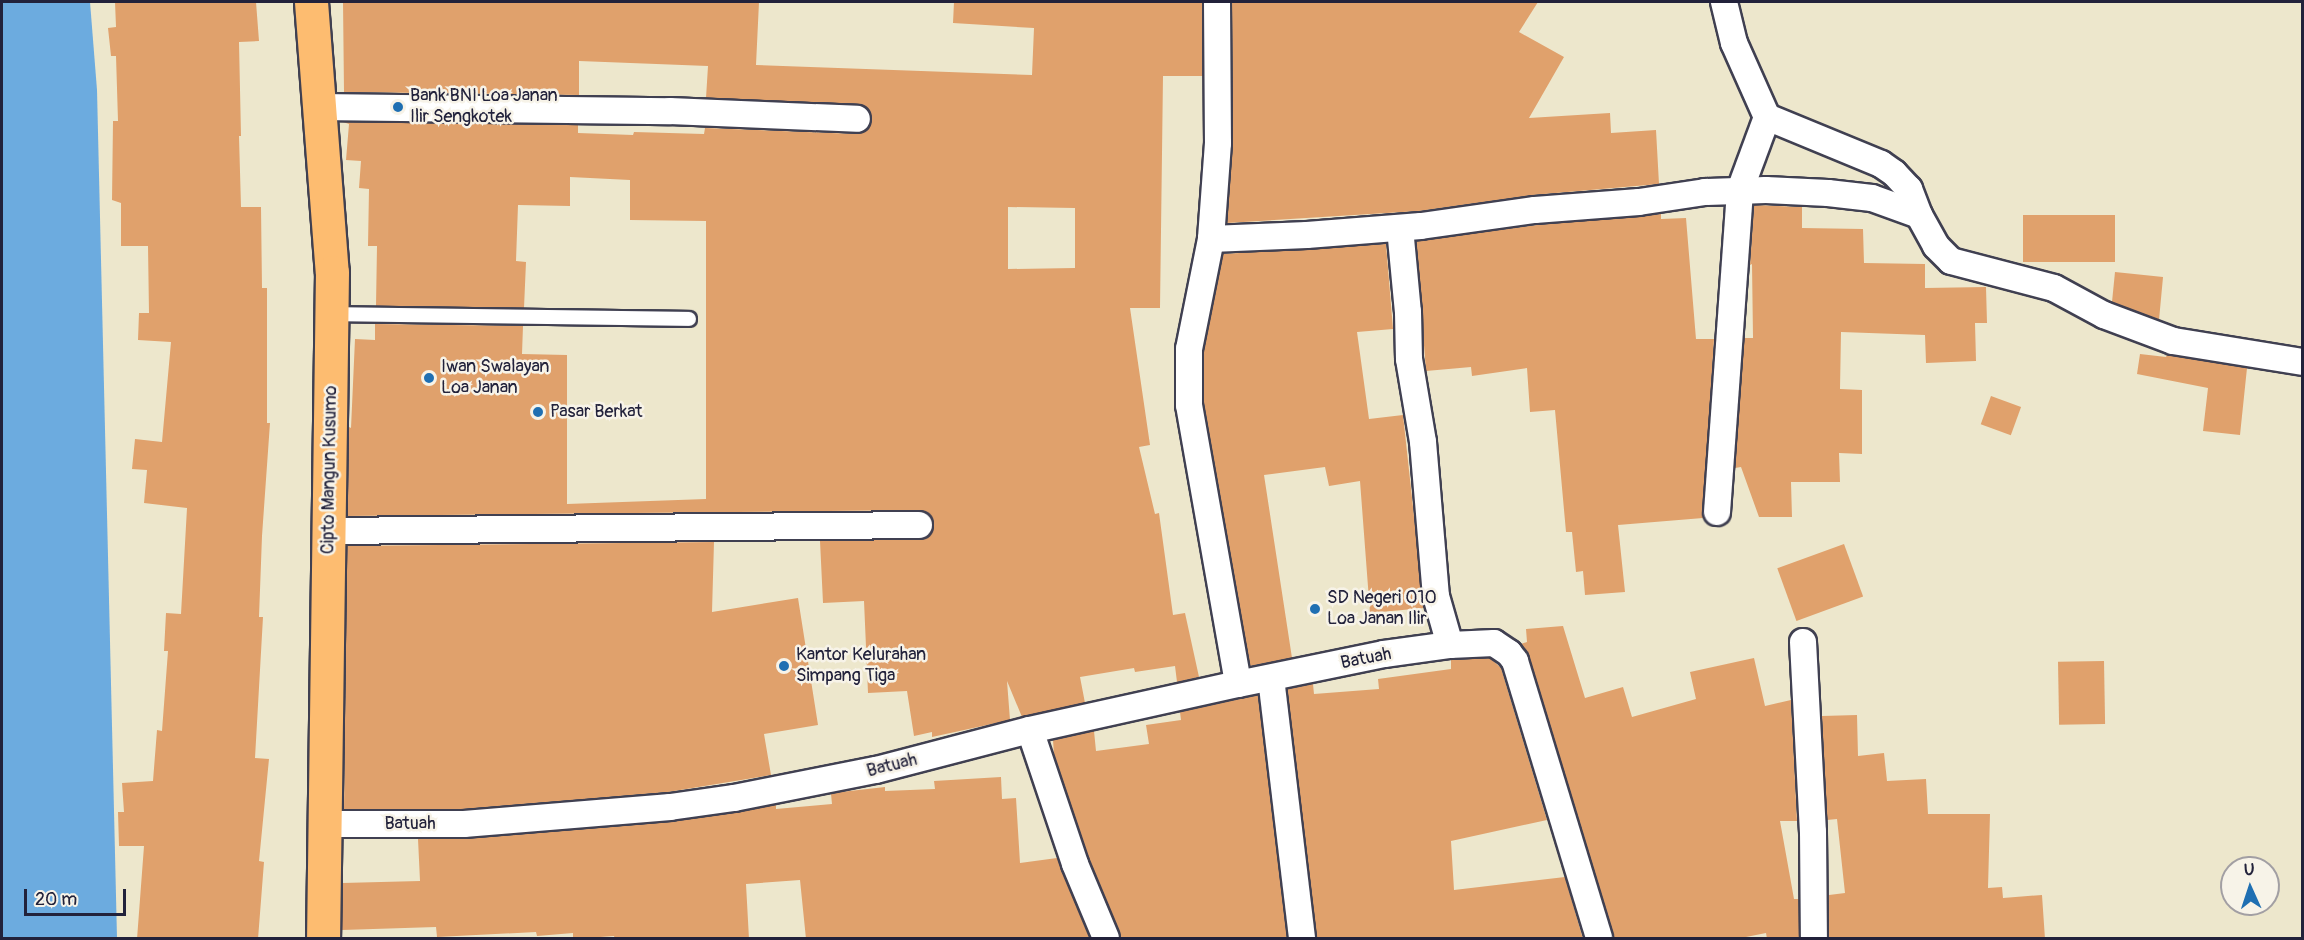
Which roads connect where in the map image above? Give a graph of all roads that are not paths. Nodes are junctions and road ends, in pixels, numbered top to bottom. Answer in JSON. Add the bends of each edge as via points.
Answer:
{"nodes":[{"id":1,"x":311,"y":2,"type":"edge"},
{"id":2,"x":1217,"y":2,"type":"edge"},
{"id":3,"x":1724,"y":2,"type":"edge"},
{"id":4,"x":319,"y":107,"type":"junction"},
{"id":5,"x":1767,"y":117,"type":"junction"},
{"id":6,"x":857,"y":119,"type":"dead end"},
{"id":7,"x":1740,"y":190,"type":"junction"},
{"id":8,"x":1919,"y":215,"type":"junction"},
{"id":9,"x":1400,"y":228,"type":"junction"},
{"id":10,"x":1212,"y":239,"type":"junction"},
{"id":11,"x":332,"y":314,"type":"junction"},
{"id":12,"x":689,"y":320,"type":"dead end"},
{"id":13,"x":2302,"y":362,"type":"edge"},
{"id":14,"x":1717,"y":512,"type":"dead end"},
{"id":15,"x":919,"y":525,"type":"dead end"},
{"id":16,"x":330,"y":531,"type":"junction"},
{"id":17,"x":1803,"y":642,"type":"dead end"},
{"id":18,"x":1450,"y":645,"type":"junction"},
{"id":19,"x":1271,"y":678,"type":"junction"},
{"id":20,"x":1238,"y":684,"type":"junction"},
{"id":21,"x":1030,"y":730,"type":"junction"},
{"id":22,"x":325,"y":824,"type":"junction"},
{"id":23,"x":323,"y":939,"type":"edge"},
{"id":24,"x":1106,"y":939,"type":"edge"},
{"id":25,"x":1302,"y":939,"type":"edge"},
{"id":26,"x":1599,"y":939,"type":"edge"},
{"id":27,"x":1814,"y":939,"type":"edge"}],
"edges":[{"from":1,"to":4,"type":"highway","name":"Cipto Mangun Kusumo"},
{"from":2,"to":10,"type":"street","via":[[1218,143]]},
{"from":3,"to":5,"type":"street","via":[[1734,43]]},
{"from":4,"to":6,"type":"street","via":[[670,111]]},
{"from":4,"to":11,"type":"highway","name":"Cipto Mangun Kusumo"},
{"from":5,"to":7,"type":"street"},
{"from":5,"to":8,"type":"street","via":[[1881,164],[1908,189]]},
{"from":7,"to":8,"type":"street","via":[[1872,198]]},
{"from":7,"to":9,"type":"street"},
{"from":7,"to":14,"type":"street"},
{"from":8,"to":13,"type":"street","via":[[1936,246],[1951,261],[2054,288],[2104,315],[2173,341]]},
{"from":9,"to":10,"type":"street"},
{"from":9,"to":18,"type":"street","via":[[1408,359],[1422,442],[1436,596]]},
{"from":10,"to":20,"type":"street","via":[[1189,349],[1189,405]]},
{"from":11,"to":12,"type":"lane"},
{"from":11,"to":16,"type":"highway","name":"Cipto Mangun Kusumo"},
{"from":15,"to":16,"type":"street"},
{"from":16,"to":22,"type":"highway","name":"Cipto Mangun Kusumo"},
{"from":17,"to":27,"type":"street"},
{"from":18,"to":19,"type":"street","name":"Batuah","via":[[1384,654]]},
{"from":18,"to":26,"type":"street","name":"Batuah","via":[[1494,643],[1515,661]]},
{"from":19,"to":20,"type":"street","name":"Batuah"},
{"from":19,"to":25,"type":"street"},
{"from":20,"to":21,"type":"street","name":"Batuah"},
{"from":21,"to":22,"type":"street","name":"Batuah","via":[[876,770],[669,807],[464,824]]},
{"from":21,"to":24,"type":"street","via":[[1075,864]]},
{"from":22,"to":23,"type":"highway","name":"Cipto Mangun Kusumo"}]}
